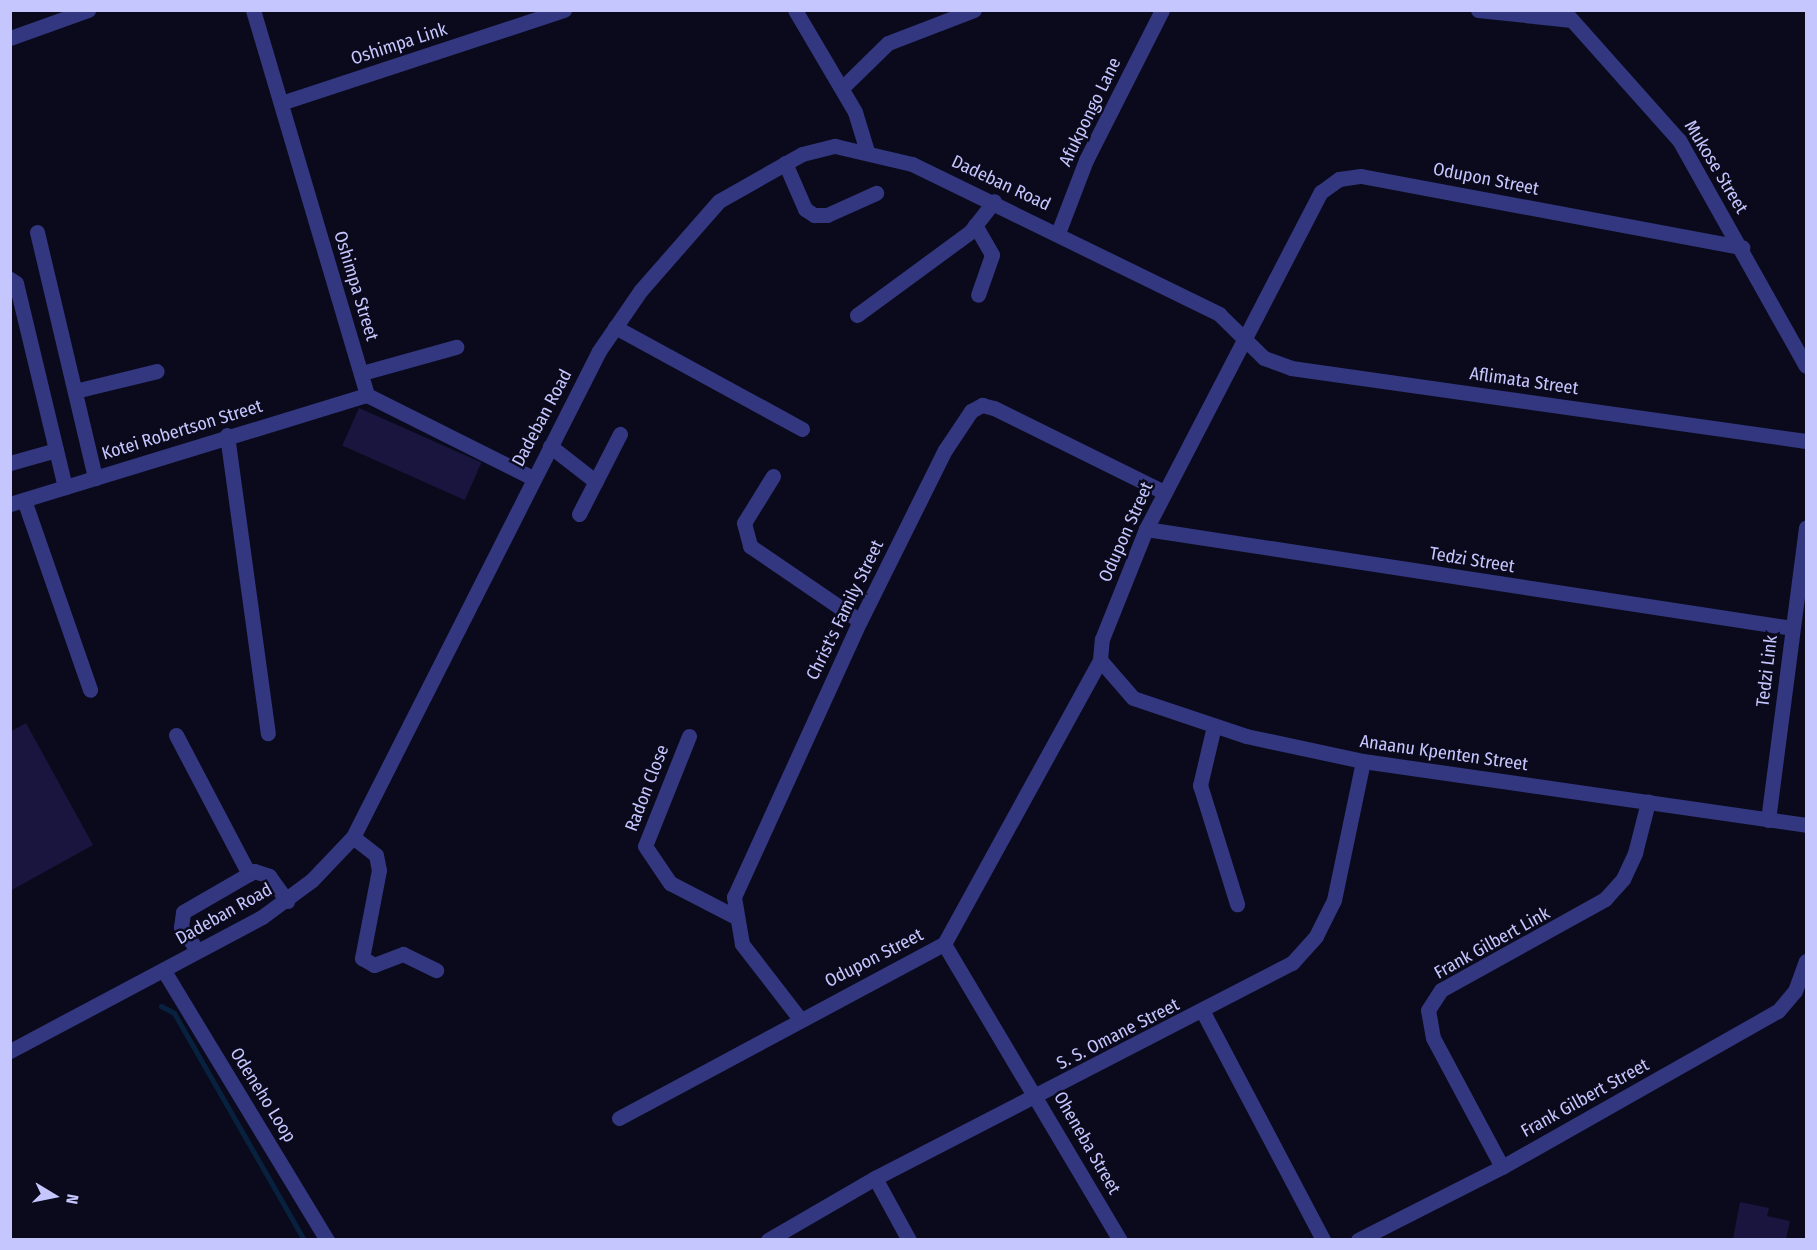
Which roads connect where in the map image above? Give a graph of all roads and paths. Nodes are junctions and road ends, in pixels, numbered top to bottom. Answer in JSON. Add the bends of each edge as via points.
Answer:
{"nodes":[{"id":1,"x":88,"y":10,"type":"edge"},
{"id":2,"x":253,"y":10,"type":"edge"},
{"id":3,"x":564,"y":10,"type":"edge"},
{"id":4,"x":795,"y":10,"type":"edge"},
{"id":5,"x":974,"y":10,"type":"edge"},
{"id":6,"x":1162,"y":10,"type":"edge"},
{"id":7,"x":1478,"y":10,"type":"edge"},
{"id":8,"x":1567,"y":15,"type":"edge"},
{"id":9,"x":10,"y":38,"type":"edge"},
{"id":10,"x":842,"y":88,"type":"junction"},
{"id":11,"x":281,"y":103,"type":"junction"},
{"id":12,"x":866,"y":149,"type":"junction"},
{"id":13,"x":785,"y":163,"type":"junction"},
{"id":14,"x":876,"y":193,"type":"dead end"},
{"id":15,"x":994,"y":201,"type":"junction"},
{"id":16,"x":975,"y":225,"type":"junction"},
{"id":17,"x":37,"y":232,"type":"dead end"},
{"id":18,"x":1058,"y":233,"type":"junction"},
{"id":19,"x":1742,"y":247,"type":"junction"},
{"id":20,"x":10,"y":279,"type":"edge"},
{"id":21,"x":978,"y":295,"type":"dead end"},
{"id":22,"x":857,"y":315,"type":"dead end"},
{"id":23,"x":615,"y":327,"type":"junction"},
{"id":24,"x":1247,"y":338,"type":"junction"},
{"id":25,"x":456,"y":347,"type":"dead end"},
{"id":26,"x":1806,"y":366,"type":"edge"},
{"id":27,"x":157,"y":371,"type":"dead end"},
{"id":28,"x":362,"y":373,"type":"junction"},
{"id":29,"x":75,"y":392,"type":"junction"},
{"id":30,"x":366,"y":395,"type":"junction"},
{"id":31,"x":802,"y":429,"type":"dead end"},
{"id":32,"x":620,"y":434,"type":"dead end"},
{"id":33,"x":226,"y":435,"type":"junction"},
{"id":34,"x":1806,"y":441,"type":"edge"},
{"id":35,"x":550,"y":446,"type":"junction"},
{"id":36,"x":56,"y":450,"type":"junction"},
{"id":37,"x":10,"y":463,"type":"edge"},
{"id":38,"x":773,"y":476,"type":"dead end"},
{"id":39,"x":95,"y":478,"type":"junction"},
{"id":40,"x":533,"y":478,"type":"junction"},
{"id":41,"x":596,"y":482,"type":"junction"},
{"id":42,"x":64,"y":487,"type":"junction"},
{"id":43,"x":1164,"y":492,"type":"junction"},
{"id":44,"x":17,"y":502,"type":"edge"},
{"id":45,"x":579,"y":514,"type":"dead end"},
{"id":46,"x":1806,"y":527,"type":"edge"},
{"id":47,"x":1146,"y":530,"type":"junction"},
{"id":48,"x":860,"y":621,"type":"junction"},
{"id":49,"x":1792,"y":628,"type":"junction"},
{"id":50,"x":1100,"y":660,"type":"junction"},
{"id":51,"x":90,"y":690,"type":"dead end"},
{"id":52,"x":1214,"y":726,"type":"junction"},
{"id":53,"x":267,"y":733,"type":"dead end"},
{"id":54,"x":176,"y":735,"type":"dead end"},
{"id":55,"x":689,"y":736,"type":"dead end"},
{"id":56,"x":1363,"y":761,"type":"junction"},
{"id":57,"x":1648,"y":802,"type":"junction"},
{"id":58,"x":1768,"y":819,"type":"junction"},
{"id":59,"x":1806,"y":825,"type":"edge"},
{"id":60,"x":353,"y":837,"type":"junction"},
{"id":61,"x":249,"y":874,"type":"junction"},
{"id":62,"x":287,"y":901,"type":"junction"},
{"id":63,"x":1237,"y":904,"type":"dead end"},
{"id":64,"x":734,"y":916,"type":"junction"},
{"id":65,"x":944,"y":944,"type":"junction"},
{"id":66,"x":197,"y":950,"type":"junction"},
{"id":67,"x":1806,"y":961,"type":"edge"},
{"id":68,"x":436,"y":970,"type":"dead end"},
{"id":69,"x":164,"y":971,"type":"junction"},
{"id":70,"x":1203,"y":1012,"type":"junction"},
{"id":71,"x":800,"y":1019,"type":"junction"},
{"id":72,"x":10,"y":1052,"type":"edge"},
{"id":73,"x":1039,"y":1097,"type":"junction"},
{"id":74,"x":619,"y":1118,"type":"dead end"},
{"id":75,"x":1502,"y":1167,"type":"junction"},
{"id":76,"x":875,"y":1178,"type":"junction"},
{"id":77,"x":327,"y":1239,"type":"edge"},
{"id":78,"x":768,"y":1239,"type":"edge"},
{"id":79,"x":909,"y":1239,"type":"edge"},
{"id":80,"x":1120,"y":1239,"type":"edge"},
{"id":81,"x":1323,"y":1239,"type":"edge"},
{"id":82,"x":1358,"y":1239,"type":"edge"}],
"edges":[{"from":1,"to":9,"type":"street"},
{"from":2,"to":11,"type":"street","name":"Oshimpa Street"},
{"from":3,"to":11,"type":"street","name":"Oshimpa Link"},
{"from":4,"to":10,"type":"street"},
{"from":5,"to":10,"type":"street","via":[[888,43]]},
{"from":6,"to":18,"type":"street","name":"Afukpongo Lane","via":[[1086,160]]},
{"from":7,"to":8,"type":"street"},
{"from":8,"to":19,"type":"street","name":"Mukose Street","via":[[1679,140]]},
{"from":10,"to":12,"type":"street"},
{"from":11,"to":28,"type":"street","name":"Oshimpa Street"},
{"from":12,"to":13,"type":"street","name":"Dadeban Road","via":[[835,146]]},
{"from":12,"to":15,"type":"street","name":"Dadeban Road"},
{"from":13,"to":14,"type":"street","via":[[805,209],[814,215],[827,215]]},
{"from":13,"to":23,"type":"street","name":"Dadeban Road","via":[[719,201]]},
{"from":15,"to":16,"type":"street"},
{"from":15,"to":18,"type":"street","name":"Dadeban Road"},
{"from":16,"to":21,"type":"street","via":[[992,255]]},
{"from":16,"to":22,"type":"street"},
{"from":17,"to":29,"type":"street"},
{"from":18,"to":24,"type":"street","name":"Dadeban Road","via":[[1219,314]]},
{"from":19,"to":24,"type":"street","name":"Odupon Street","via":[[1361,176],[1339,179],[1321,192]]},
{"from":19,"to":26,"type":"street","name":"Mukose Street"},
{"from":20,"to":36,"type":"street","via":[[16,283]]},
{"from":23,"to":31,"type":"street"},
{"from":23,"to":35,"type":"street","name":"Dadeban Road"},
{"from":24,"to":34,"type":"street","name":"Aflimata Street","via":[[1264,358],[1291,368]]},
{"from":24,"to":43,"type":"street","name":"Odupon Street"},
{"from":25,"to":28,"type":"street"},
{"from":27,"to":29,"type":"street"},
{"from":28,"to":30,"type":"street","name":"Oshimpa Street"},
{"from":29,"to":39,"type":"street"},
{"from":30,"to":33,"type":"street","name":"Kotei Robertson Street"},
{"from":30,"to":40,"type":"street"},
{"from":32,"to":41,"type":"street"},
{"from":33,"to":39,"type":"street","name":"Kotei Robertson Street"},
{"from":33,"to":53,"type":"street"},
{"from":35,"to":40,"type":"street","name":"Dadeban Road"},
{"from":35,"to":41,"type":"street"},
{"from":36,"to":37,"type":"street"},
{"from":36,"to":42,"type":"street"},
{"from":38,"to":48,"type":"street","via":[[744,523],[750,546]]},
{"from":39,"to":42,"type":"street","name":"Kotei Robertson Street"},
{"from":40,"to":60,"type":"street","name":"Dadeban Road"},
{"from":41,"to":45,"type":"street"},
{"from":42,"to":44,"type":"street","name":"Kotei Robertson Street"},
{"from":43,"to":47,"type":"street","name":"Odupon Street"},
{"from":43,"to":48,"type":"street","name":"Christ's Family Street","via":[[982,405],[971,411],[945,450]]},
{"from":44,"to":51,"type":"street"},
{"from":46,"to":49,"type":"street","name":"Tedzi Link"},
{"from":47,"to":49,"type":"street","name":"Tedzi Street"},
{"from":47,"to":50,"type":"street","name":"Odupon Street","via":[[1102,639]]},
{"from":48,"to":64,"type":"street","name":"Christ's Family Street","via":[[734,897]]},
{"from":49,"to":58,"type":"street","name":"Tedzi Link"},
{"from":50,"to":52,"type":"street","name":"Anaanu Kpenten Street","via":[[1133,698]]},
{"from":50,"to":65,"type":"street","name":"Odupon Street"},
{"from":52,"to":56,"type":"street","name":"Anaanu Kpenten Street"},
{"from":52,"to":63,"type":"street","via":[[1200,785]]},
{"from":54,"to":61,"type":"street"},
{"from":55,"to":64,"type":"street","name":"Radon Close","via":[[645,846],[670,883]]},
{"from":56,"to":57,"type":"street","name":"Anaanu Kpenten Street"},
{"from":56,"to":70,"type":"street","name":"S. S. Omane Street","via":[[1334,900],[1316,936],[1292,963]]},
{"from":57,"to":58,"type":"street","name":"Anaanu Kpenten Street"},
{"from":57,"to":75,"type":"street","name":"Frank Gilbert Link","via":[[1635,853],[1623,879],[1605,899],[1441,990],[1428,1010],[1433,1038]]},
{"from":58,"to":59,"type":"street","name":"Anaanu Kpenten Street"},
{"from":60,"to":62,"type":"street","name":"Dadeban Road"},
{"from":60,"to":68,"type":"street","via":[[376,855],[379,870],[362,958],[374,965],[403,954]]},
{"from":61,"to":62,"type":"street","via":[[269,876]]},
{"from":61,"to":66,"type":"street","via":[[183,912],[181,927]]},
{"from":62,"to":66,"type":"street","name":"Dadeban Road"},
{"from":64,"to":71,"type":"street","name":"Christ's Family Street","via":[[742,944]]},
{"from":65,"to":71,"type":"street","name":"Odupon Street"},
{"from":65,"to":73,"type":"street","name":"Oheneba Street"},
{"from":66,"to":69,"type":"street","name":"Dadeban Road"},
{"from":67,"to":75,"type":"street","name":"Frank Gilbert Street","via":[[1795,991],[1778,1011]]},
{"from":69,"to":72,"type":"street","name":"Dadeban Road"},
{"from":69,"to":77,"type":"street","name":"Odeneho Loop"},
{"from":70,"to":73,"type":"street","name":"S. S. Omane Street"},
{"from":70,"to":81,"type":"street"},
{"from":71,"to":74,"type":"street","name":"Odupon Street"},
{"from":73,"to":76,"type":"street","name":"S. S. Omane Street"},
{"from":73,"to":80,"type":"street","name":"Oheneba Street"},
{"from":75,"to":82,"type":"street","name":"Frank Gilbert Street"},
{"from":76,"to":78,"type":"street","name":"S. S. Omane Street"},
{"from":76,"to":79,"type":"street"}]}
